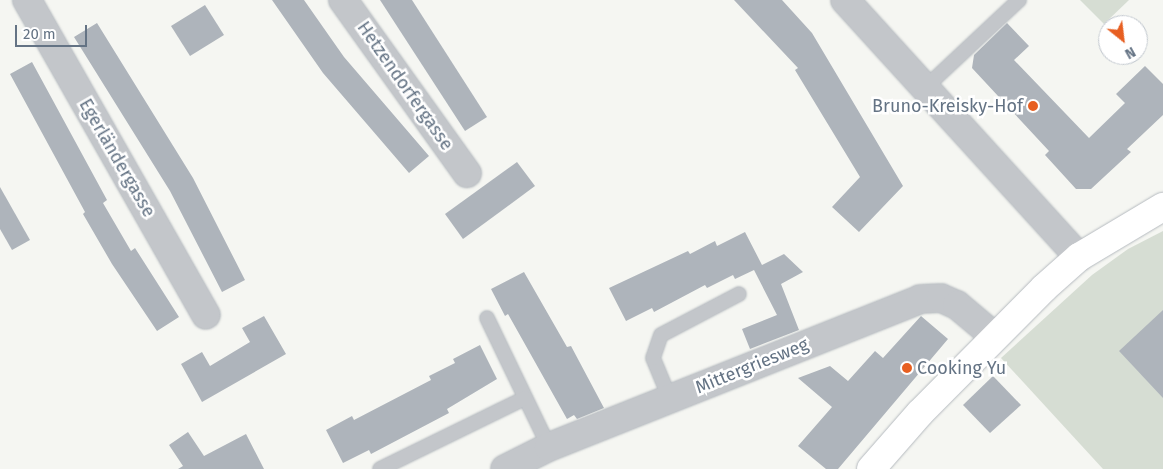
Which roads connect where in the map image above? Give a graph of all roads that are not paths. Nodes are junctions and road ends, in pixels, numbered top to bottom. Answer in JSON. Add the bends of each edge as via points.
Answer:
{"nodes":[{"id":1,"x":27,"y":0,"type":"edge"},
{"id":2,"x":343,"y":0,"type":"edge"},
{"id":3,"x":845,"y":0,"type":"edge"},
{"id":4,"x":1019,"y":0,"type":"edge"},
{"id":5,"x":925,"y":88,"type":"junction"},
{"id":6,"x":467,"y":173,"type":"dead end"},
{"id":7,"x":1163,"y":207,"type":"edge"},
{"id":8,"x":1079,"y":257,"type":"junction"},
{"id":9,"x":739,"y":294,"type":"dead end"},
{"id":10,"x":206,"y":315,"type":"dead end"},
{"id":11,"x":487,"y":318,"type":"dead end"},
{"id":12,"x":994,"y":336,"type":"junction"},
{"id":13,"x":525,"y":398,"type":"junction"},
{"id":14,"x":670,"y":399,"type":"junction"},
{"id":15,"x":549,"y":447,"type":"junction"},
{"id":16,"x":380,"y":469,"type":"edge"},
{"id":17,"x":505,"y":469,"type":"edge"},
{"id":18,"x":871,"y":469,"type":"edge"}],
"edges":[{"from":1,"to":10,"type":"street","name":"Egerländergasse"},
{"from":2,"to":6,"type":"street","name":"Hetzendorfergasse"},
{"from":3,"to":5,"type":"street"},
{"from":4,"to":5,"type":"lane"},
{"from":5,"to":8,"type":"street"},
{"from":7,"to":8,"type":"main road"},
{"from":8,"to":12,"type":"main road"},
{"from":9,"to":14,"type":"lane","via":[[661,335],[653,358]]},
{"from":11,"to":13,"type":"lane"},
{"from":12,"to":14,"type":"street","name":"Mittergriesweg","via":[[958,305],[941,298],[920,299]]},
{"from":12,"to":18,"type":"main road"},
{"from":13,"to":15,"type":"lane"},
{"from":13,"to":16,"type":"lane"},
{"from":14,"to":15,"type":"street","name":"Mittergriesweg"},
{"from":15,"to":17,"type":"street","name":"Mittergriesweg"}]}
